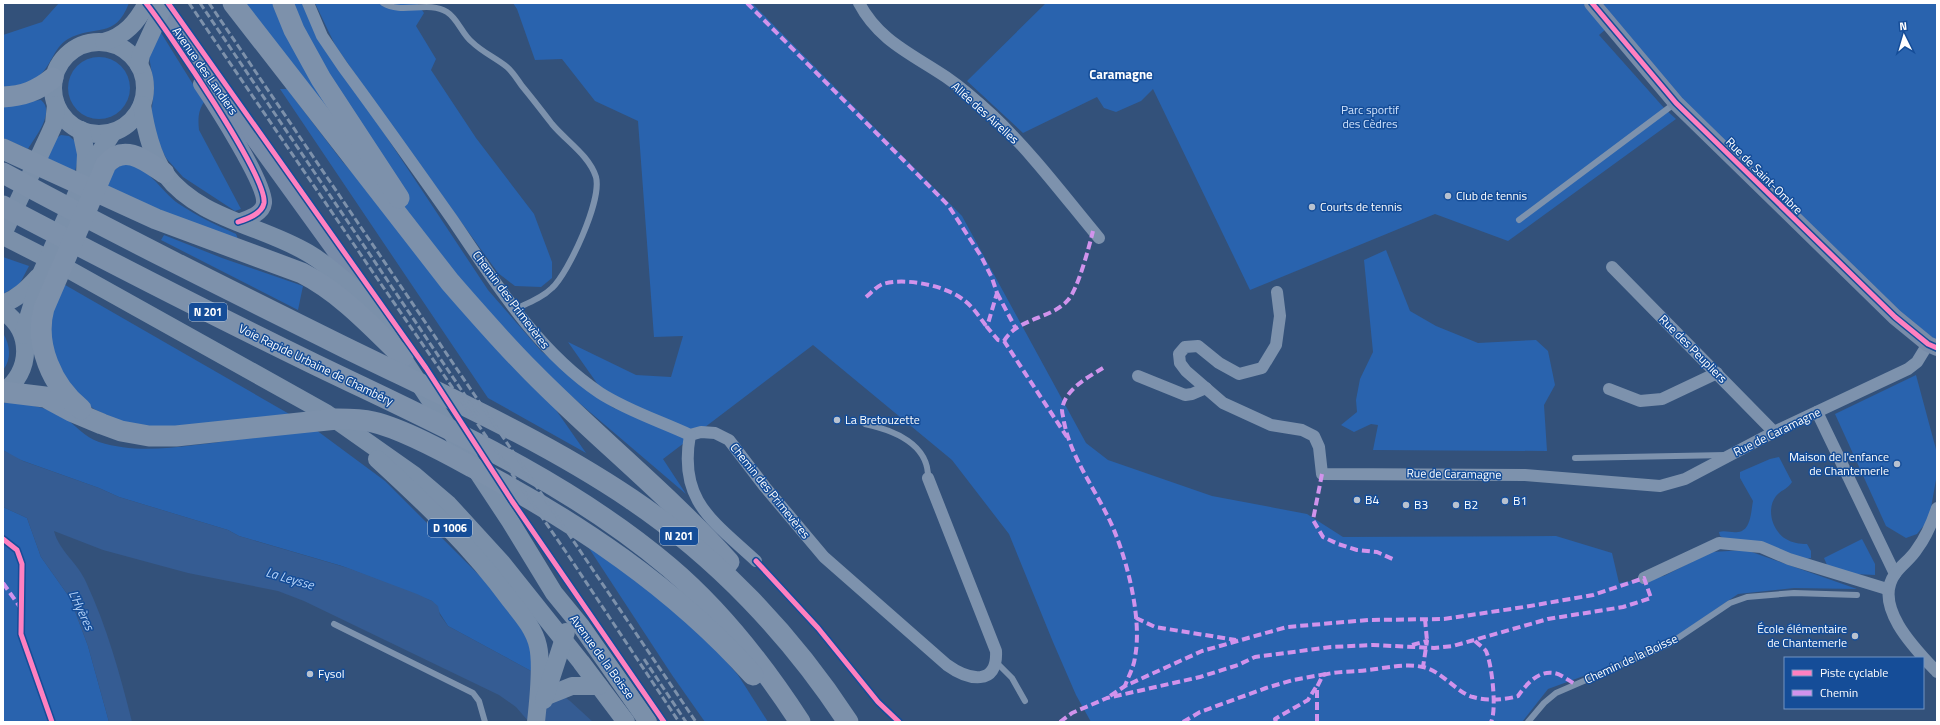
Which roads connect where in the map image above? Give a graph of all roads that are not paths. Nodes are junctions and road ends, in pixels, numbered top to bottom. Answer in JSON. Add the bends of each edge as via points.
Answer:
{"nodes":[{"id":1,"x":165,"y":3,"type":"edge"},
{"id":2,"x":233,"y":3,"type":"edge"},
{"id":3,"x":283,"y":3,"type":"edge"},
{"id":4,"x":308,"y":3,"type":"edge"},
{"id":5,"x":383,"y":3,"type":"edge"},
{"id":6,"x":859,"y":3,"type":"edge"},
{"id":7,"x":1592,"y":3,"type":"edge"},
{"id":8,"x":148,"y":5,"type":"edge"},
{"id":9,"x":104,"y":42,"type":"junction"},
{"id":10,"x":139,"y":65,"type":"junction"},
{"id":11,"x":53,"y":78,"type":"junction"},
{"id":12,"x":3,"y":97,"type":"edge"},
{"id":13,"x":1676,"y":103,"type":"junction"},
{"id":14,"x":56,"y":105,"type":"junction"},
{"id":15,"x":142,"y":105,"type":"junction"},
{"id":16,"x":81,"y":130,"type":"junction"},
{"id":17,"x":114,"y":132,"type":"junction"},
{"id":18,"x":3,"y":149,"type":"edge"},
{"id":19,"x":3,"y":173,"type":"edge"},
{"id":20,"x":164,"y":173,"type":"junction"},
{"id":21,"x":91,"y":178,"type":"junction"},
{"id":22,"x":3,"y":206,"type":"edge"},
{"id":23,"x":1519,"y":220,"type":"dead end"},
{"id":24,"x":238,"y":222,"type":"junction"},
{"id":25,"x":3,"y":235,"type":"edge"},
{"id":26,"x":1099,"y":238,"type":"dead end"},
{"id":27,"x":1612,"y":267,"type":"dead end"},
{"id":28,"x":49,"y":275,"type":"junction"},
{"id":29,"x":450,"y":282,"type":"junction"},
{"id":30,"x":1277,"y":292,"type":"dead end"},
{"id":31,"x":360,"y":294,"type":"junction"},
{"id":32,"x":3,"y":304,"type":"edge"},
{"id":33,"x":515,"y":309,"type":"junction"},
{"id":34,"x":3,"y":311,"type":"edge"},
{"id":35,"x":23,"y":335,"type":"junction"},
{"id":36,"x":1932,"y":346,"type":"edge"},
{"id":37,"x":395,"y":363,"type":"junction"},
{"id":38,"x":1717,"y":373,"type":"junction"},
{"id":39,"x":1138,"y":376,"type":"dead end"},
{"id":40,"x":1206,"y":388,"type":"junction"},
{"id":41,"x":1609,"y":389,"type":"dead end"},
{"id":42,"x":3,"y":392,"type":"edge"},
{"id":43,"x":1817,"y":412,"type":"junction"},
{"id":44,"x":326,"y":413,"type":"junction"},
{"id":45,"x":102,"y":424,"type":"junction"},
{"id":46,"x":865,"y":424,"type":"dead end"},
{"id":47,"x":1774,"y":432,"type":"junction"},
{"id":48,"x":690,"y":436,"type":"junction"},
{"id":49,"x":1731,"y":455,"type":"junction"},
{"id":50,"x":1575,"y":458,"type":"dead end"},
{"id":51,"x":928,"y":478,"type":"joint"},
{"id":52,"x":1937,"y":508,"type":"edge"},
{"id":53,"x":756,"y":561,"type":"dead end"},
{"id":54,"x":1895,"y":574,"type":"junction"},
{"id":55,"x":1644,"y":578,"type":"dead end"},
{"id":56,"x":1887,"y":589,"type":"junction"},
{"id":57,"x":554,"y":593,"type":"junction"},
{"id":58,"x":1857,"y":595,"type":"dead end"},
{"id":59,"x":334,"y":624,"type":"dead end"},
{"id":60,"x":564,"y":641,"type":"junction"},
{"id":61,"x":996,"y":662,"type":"junction"},
{"id":62,"x":545,"y":671,"type":"junction"},
{"id":63,"x":1937,"y":672,"type":"edge"},
{"id":64,"x":818,"y":678,"type":"junction"},
{"id":65,"x":599,"y":686,"type":"junction"},
{"id":66,"x":547,"y":696,"type":"junction"},
{"id":67,"x":1025,"y":701,"type":"dead end"},
{"id":68,"x":536,"y":718,"type":"edge"},
{"id":69,"x":485,"y":722,"type":"edge"},
{"id":70,"x":626,"y":722,"type":"edge"},
{"id":71,"x":648,"y":722,"type":"edge"},
{"id":72,"x":795,"y":722,"type":"edge"},
{"id":73,"x":800,"y":722,"type":"edge"},
{"id":74,"x":848,"y":722,"type":"edge"},
{"id":75,"x":1528,"y":722,"type":"edge"}],
"edges":[{"from":1,"to":10,"type":"main road","via":[[141,55]]},
{"from":2,"to":29,"type":"highway"},
{"from":3,"to":29,"type":"highway","via":[[294,30],[321,79]]},
{"from":4,"to":33,"type":"street","name":"Chemin des Primevères","via":[[331,48]]},
{"from":5,"to":33,"type":"lane","via":[[397,8],[437,7],[453,16],[472,42],[508,68],[593,171],[596,179],[593,208],[562,277],[540,297]]},
{"from":6,"to":26,"type":"street","name":"Allée des Airelles","via":[[875,28],[886,39],[947,78],[992,115],[1036,160]]},
{"from":7,"to":13,"type":"main road","name":"Rue de Saint-Ombre"},
{"from":8,"to":9,"type":"main road","via":[[134,24],[116,38]]},
{"from":8,"to":24,"type":"main road","via":[[212,100],[262,190],[263,206],[249,218]]},
{"from":8,"to":31,"type":"main road","name":"Avenue des Landiers","via":[[191,52],[334,251]]},
{"from":9,"to":10,"type":"main road","via":[[124,49]]},
{"from":9,"to":11,"type":"main road","via":[[91,42],[67,54],[58,65]]},
{"from":10,"to":15,"type":"main road","via":[[144,78],[145,92]]},
{"from":11,"to":12,"type":"highway","via":[[39,89],[19,96]]},
{"from":11,"to":14,"type":"main road"},
{"from":13,"to":23,"type":"lane"},
{"from":13,"to":36,"type":"main road","name":"Rue de Saint-Ombre","via":[[1869,293]]},
{"from":14,"to":16,"type":"main road","via":[[69,124]]},
{"from":14,"to":25,"type":"main road","via":[[54,124]]},
{"from":15,"to":17,"type":"main road","via":[[131,122]]},
{"from":15,"to":20,"type":"main road","via":[[148,133]]},
{"from":16,"to":17,"type":"main road"},
{"from":16,"to":21,"type":"main road"},
{"from":17,"to":21,"type":"main road"},
{"from":18,"to":37,"type":"highway","via":[[156,219],[302,273],[317,281],[340,298]]},
{"from":19,"to":37,"type":"highway","number":"N 201","via":[[219,286]]},
{"from":20,"to":21,"type":"highway","via":[[140,158],[124,154],[110,160]]},
{"from":20,"to":24,"type":"main road","via":[[174,184],[206,208]]},
{"from":21,"to":28,"type":"highway"},
{"from":22,"to":73,"type":"highway","name":"Voie Rapide Urbaine de Chambéry","number":"N 201","via":[[206,311],[547,481],[632,538],[670,568],[721,617],[757,660]]},
{"from":24,"to":31,"type":"main road","via":[[307,252]]},
{"from":25,"to":44,"type":"main road"},
{"from":27,"to":38,"type":"street","name":"Rue des Peupliers"},
{"from":28,"to":32,"type":"main road","via":[[16,299]]},
{"from":28,"to":35,"type":"main road"},
{"from":28,"to":45,"type":"highway","via":[[41,319],[42,342],[49,367],[68,397]]},
{"from":29,"to":64,"type":"highway","via":[[532,373],[716,548],[770,611]]},
{"from":30,"to":40,"type":"street","name":"Rue de Caramagne","via":[[1280,316],[1276,345],[1262,368],[1239,374],[1219,363],[1198,346],[1185,347],[1179,354],[1180,363],[1186,371]]},
{"from":31,"to":37,"type":"main road","name":"Avenue des Landiers"},
{"from":33,"to":48,"type":"street","name":"Chemin des Primevères","via":[[552,353],[600,393],[620,405]]},
{"from":34,"to":35,"type":"main road","via":[[18,325]]},
{"from":35,"to":42,"type":"main road","via":[[26,348],[23,367],[14,383]]},
{"from":36,"to":43,"type":"street","name":"Rue de Caramagne","via":[[1908,369]]},
{"from":37,"to":57,"type":"main road","name":"Avenue des Landiers"},
{"from":37,"to":64,"type":"highway","number":"N 201","via":[[633,500],[703,555],[757,606]]},
{"from":38,"to":41,"type":"street","via":[[1662,399],[1640,401]]},
{"from":38,"to":47,"type":"street","name":"Rue des Peupliers"},
{"from":39,"to":40,"type":"street","via":[[1185,395]]},
{"from":40,"to":49,"type":"street","name":"Rue de Caramagne","via":[[1223,403],[1271,426],[1302,430],[1314,436],[1319,447],[1322,474],[1524,475],[1660,486],[1685,479]]},
{"from":42,"to":45,"type":"highway","via":[[45,397]]},
{"from":43,"to":47,"type":"street","name":"Rue de Caramagne"},
{"from":43,"to":54,"type":"street"},
{"from":44,"to":60,"type":"main road","name":"Avenue de la Boisse","via":[[414,475],[448,504],[502,563]]},
{"from":44,"to":62,"type":"main road","number":"D 1006","via":[[445,523],[496,580],[529,624]]},
{"from":45,"to":72,"type":"highway","via":[[134,434],[161,437],[337,419],[359,419],[386,426],[509,486],[614,552],[678,601],[748,670]]},
{"from":46,"to":51,"type":"lane","via":[[883,428],[910,441],[927,463]]},
{"from":47,"to":49,"type":"street","name":"Rue de Caramagne"},
{"from":48,"to":53,"type":"street","via":[[688,470],[696,501],[706,514]]},
{"from":48,"to":61,"type":"street","name":"Chemin des Primevères","via":[[701,432],[715,433],[730,440],[765,487],[824,557],[947,665],[969,677],[980,677],[993,670]]},
{"from":49,"to":50,"type":"lane"},
{"from":51,"to":61,"type":"street","via":[[996,651]]},
{"from":52,"to":54,"type":"street","via":[[1932,524],[1917,550]]},
{"from":54,"to":56,"type":"street"},
{"from":55,"to":56,"type":"street","via":[[1719,543],[1761,547],[1789,559]]},
{"from":56,"to":63,"type":"street","via":[[1889,604],[1902,630]]},
{"from":57,"to":60,"type":"main road","via":[[567,623]]},
{"from":57,"to":71,"type":"main road","name":"Avenue de la Boisse","via":[[581,626]]},
{"from":58,"to":75,"type":"lane","name":"Chemin de la Boisse","via":[[1794,593],[1747,597],[1730,603],[1669,644],[1556,693]]},
{"from":59,"to":69,"type":"lane","via":[[473,693]]},
{"from":60,"to":62,"type":"main road"},
{"from":60,"to":65,"type":"main road","name":"Avenue de la Boisse"},
{"from":61,"to":67,"type":"lane","via":[[1012,678]]},
{"from":62,"to":66,"type":"main road"},
{"from":62,"to":68,"type":"main road","number":"D 1006"},
{"from":64,"to":74,"type":"highway","number":"N 201"},
{"from":65,"to":66,"type":"main road","via":[[572,686]]},
{"from":65,"to":70,"type":"main road","name":"Avenue de la Boisse"},
{"from":66,"to":68,"type":"main road"}]}
